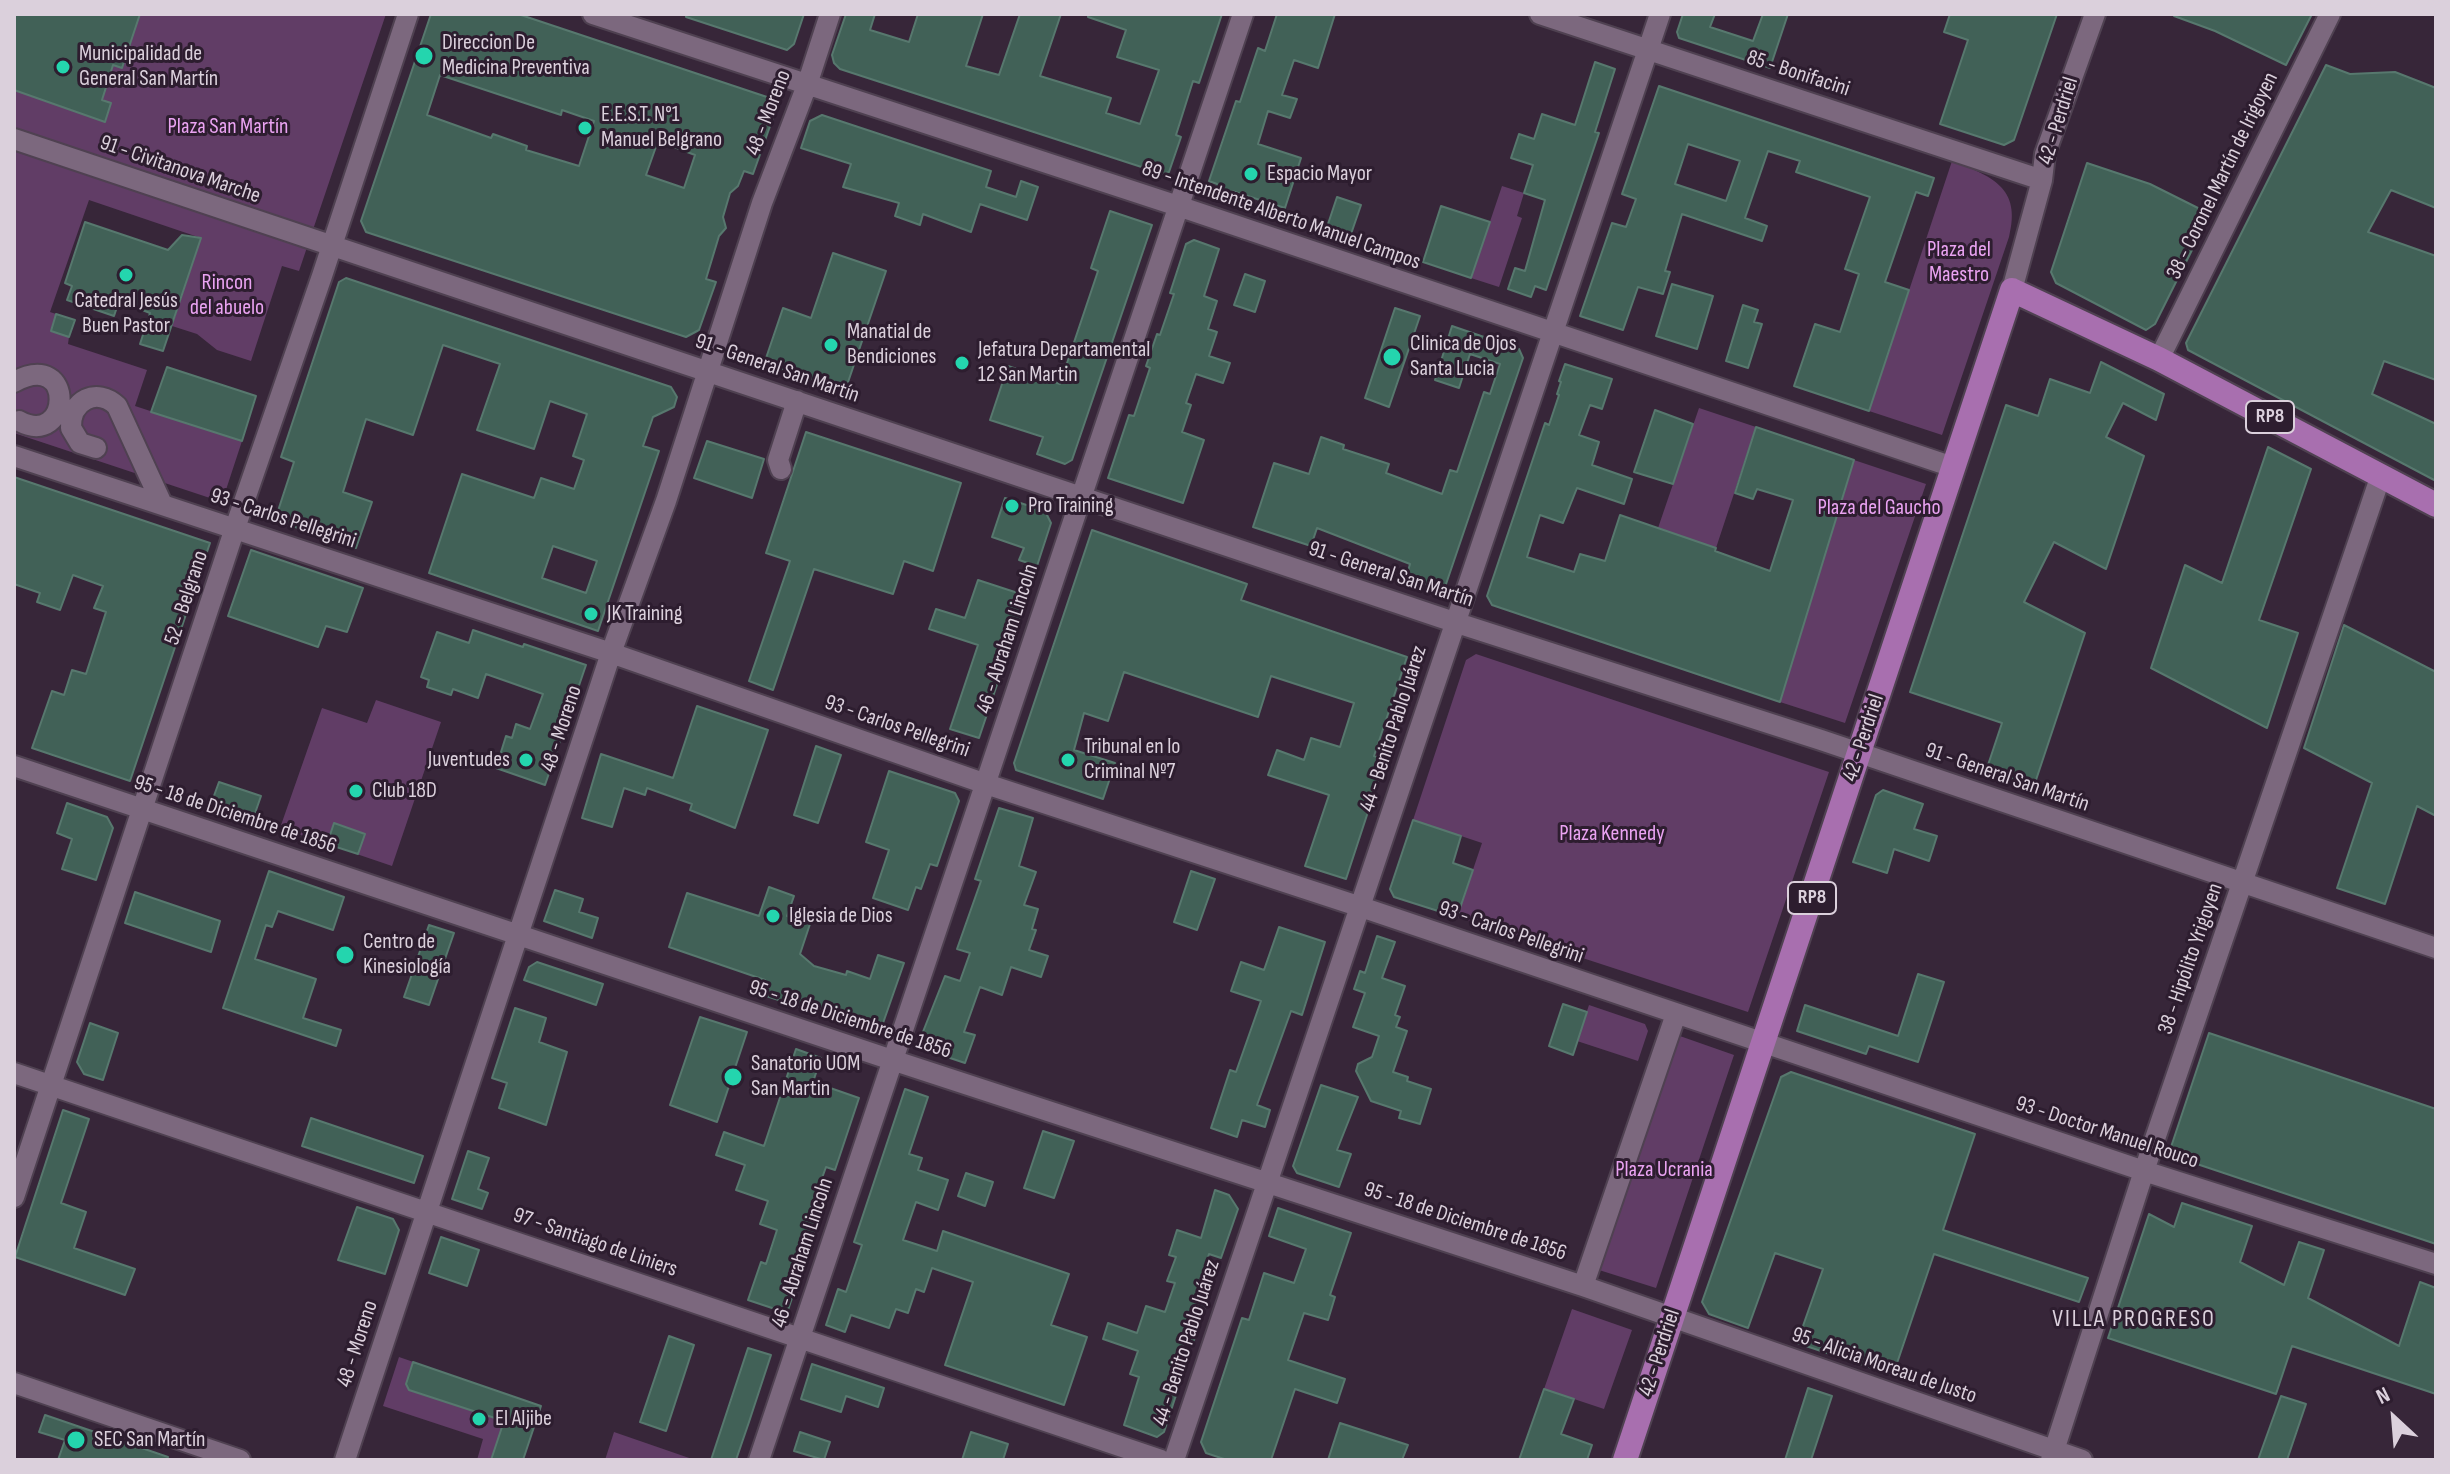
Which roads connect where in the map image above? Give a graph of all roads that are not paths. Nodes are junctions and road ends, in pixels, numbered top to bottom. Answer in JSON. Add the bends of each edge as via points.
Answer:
{"nodes":[{"id":1,"x":408,"y":14,"type":"edge"},
{"id":2,"x":593,"y":14,"type":"edge"},
{"id":3,"x":830,"y":14,"type":"edge"},
{"id":4,"x":1243,"y":14,"type":"edge"},
{"id":5,"x":1540,"y":14,"type":"edge"},
{"id":6,"x":1660,"y":14,"type":"edge"},
{"id":7,"x":2095,"y":14,"type":"edge"},
{"id":8,"x":2330,"y":14,"type":"edge"},
{"id":9,"x":1649,"y":50,"type":"junction"},
{"id":10,"x":807,"y":85,"type":"junction"},
{"id":11,"x":14,"y":139,"type":"edge"},
{"id":12,"x":2042,"y":180,"type":"junction"},
{"id":13,"x":1178,"y":206,"type":"junction"},
{"id":14,"x":332,"y":247,"type":"junction"},
{"id":15,"x":2012,"y":290,"type":"junction"},
{"id":16,"x":1552,"y":332,"type":"junction"},
{"id":17,"x":2159,"y":359,"type":"junction"},
{"id":18,"x":706,"y":371,"type":"junction"},
{"id":19,"x":14,"y":382,"type":"edge"},
{"id":20,"x":19,"y":421,"type":"dead end"},
{"id":21,"x":96,"y":448,"type":"dead end"},
{"id":22,"x":14,"y":456,"type":"edge"},
{"id":23,"x":1953,"y":467,"type":"junction"},
{"id":24,"x":2381,"y":475,"type":"junction"},
{"id":25,"x":1080,"y":496,"type":"junction"},
{"id":26,"x":162,"y":504,"type":"junction"},
{"id":27,"x":2436,"y":505,"type":"edge"},
{"id":28,"x":235,"y":528,"type":"junction"},
{"id":29,"x":1454,"y":622,"type":"junction"},
{"id":30,"x":611,"y":653,"type":"junction"},
{"id":31,"x":1860,"y":753,"type":"junction"},
{"id":32,"x":14,"y":766,"type":"edge"},
{"id":33,"x":986,"y":784,"type":"junction"},
{"id":34,"x":142,"y":810,"type":"junction"},
{"id":35,"x":2242,"y":884,"type":"junction"},
{"id":36,"x":1361,"y":907,"type":"junction"},
{"id":37,"x":520,"y":936,"type":"junction"},
{"id":38,"x":2436,"y":948,"type":"edge"},
{"id":39,"x":1676,"y":1014,"type":"junction"},
{"id":40,"x":1765,"y":1042,"type":"junction"},
{"id":41,"x":892,"y":1060,"type":"junction"},
{"id":42,"x":14,"y":1073,"type":"edge"},
{"id":43,"x":51,"y":1084,"type":"junction"},
{"id":44,"x":2144,"y":1171,"type":"junction"},
{"id":45,"x":1265,"y":1183,"type":"junction"},
{"id":46,"x":14,"y":1197,"type":"edge"},
{"id":47,"x":427,"y":1211,"type":"junction"},
{"id":48,"x":2436,"y":1264,"type":"edge"},
{"id":49,"x":1583,"y":1286,"type":"junction"},
{"id":50,"x":1671,"y":1318,"type":"junction"},
{"id":51,"x":799,"y":1339,"type":"junction"},
{"id":52,"x":14,"y":1383,"type":"edge"},
{"id":53,"x":2052,"y":1455,"type":"edge"},
{"id":54,"x":240,"y":1460,"type":"edge"},
{"id":55,"x":345,"y":1460,"type":"edge"},
{"id":56,"x":759,"y":1460,"type":"edge"},
{"id":57,"x":1161,"y":1460,"type":"edge"},
{"id":58,"x":1174,"y":1460,"type":"edge"},
{"id":59,"x":1625,"y":1460,"type":"edge"},
{"id":60,"x":2082,"y":1460,"type":"edge"}],
"edges":[{"from":1,"to":14,"type":"street","name":"52 - Belgrano"},
{"from":2,"to":10,"type":"street","name":"89 - Intendente Alberto Manuel Campos"},
{"from":3,"to":10,"type":"street","name":"48 - Moreno"},
{"from":4,"to":13,"type":"street","name":"46 - Abraham Lincoln"},
{"from":5,"to":9,"type":"street","name":"85 - Bonifacini"},
{"from":6,"to":9,"type":"street","name":"44 - Benito Pablo Juárez"},
{"from":7,"to":12,"type":"street","name":"42 - Perdriel","via":[[2045,154]]},
{"from":8,"to":17,"type":"street","name":"38 - Coronel Martín de Irigoyen"},
{"from":9,"to":12,"type":"street","name":"85 - Bonifacini"},
{"from":9,"to":16,"type":"street","name":"44 - Benito Pablo Juárez"},
{"from":10,"to":13,"type":"street","name":"89 - Intendente Alberto Manuel Campos"},
{"from":10,"to":18,"type":"street","name":"48 - Moreno"},
{"from":11,"to":14,"type":"street","name":"91 - Civitanova Marche"},
{"from":12,"to":15,"type":"street","name":"42 - Perdriel"},
{"from":13,"to":16,"type":"street","name":"89 - Intendente Alberto Manuel Campos"},
{"from":13,"to":25,"type":"street","name":"46 - Abraham Lincoln"},
{"from":14,"to":18,"type":"street","name":"91 - General San Martín"},
{"from":14,"to":28,"type":"street","name":"52 - Belgrano"},
{"from":15,"to":17,"type":"main road","number":"RP8"},
{"from":15,"to":23,"type":"main road","name":"42 - Perdriel","number":"RP8"},
{"from":16,"to":23,"type":"street","name":"89 - Intendente Alberto Manuel Campos"},
{"from":16,"to":29,"type":"street","name":"44 - Benito Pablo Juárez"},
{"from":17,"to":24,"type":"main road","number":"RP8"},
{"from":18,"to":25,"type":"street","name":"91 - General San Martín"},
{"from":18,"to":30,"type":"street","name":"48 - Moreno"},
{"from":19,"to":20,"type":"street","via":[[29,375],[46,376],[61,397],[51,421],[35,426]]},
{"from":21,"to":26,"type":"street","via":[[80,443],[71,428],[73,410],[95,396],[117,406]]},
{"from":22,"to":26,"type":"street","name":"93 - Carlos Pellegrini"},
{"from":23,"to":31,"type":"main road","name":"42 - Perdriel","number":"RP8"},
{"from":24,"to":27,"type":"main road","number":"RP8"},
{"from":24,"to":35,"type":"street","name":"38 - Hipólito Yrigoyen"},
{"from":25,"to":29,"type":"street","name":"91 - General San Martín"},
{"from":25,"to":33,"type":"street","name":"46 - Abraham Lincoln"},
{"from":26,"to":28,"type":"street","name":"93 - Carlos Pellegrini"},
{"from":28,"to":30,"type":"street","name":"93 - Carlos Pellegrini"},
{"from":28,"to":34,"type":"street","name":"52 - Belgrano"},
{"from":29,"to":31,"type":"street","name":"91 - General San Martín"},
{"from":29,"to":36,"type":"street","name":"44 - Benito Pablo Juárez"},
{"from":30,"to":33,"type":"street","name":"93 - Carlos Pellegrini"},
{"from":30,"to":37,"type":"street","name":"48 - Moreno"},
{"from":31,"to":35,"type":"street","name":"91 - General San Martín"},
{"from":31,"to":40,"type":"main road","name":"42 - Perdriel","number":"RP8"},
{"from":32,"to":34,"type":"street","name":"95 - 18 de Diciembre de 1856"},
{"from":33,"to":36,"type":"street","name":"93 - Carlos Pellegrini"},
{"from":33,"to":41,"type":"street","name":"46 - Abraham Lincoln"},
{"from":34,"to":37,"type":"street","name":"95 - 18 de Diciembre de 1856"},
{"from":34,"to":43,"type":"street","name":"52 - Belgrano"},
{"from":35,"to":38,"type":"street","name":"91 - General San Martín"},
{"from":35,"to":44,"type":"street","name":"38 - Hipólito Yrigoyen"},
{"from":36,"to":39,"type":"street","name":"93 - Carlos Pellegrini"},
{"from":36,"to":45,"type":"street","name":"44 - Benito Pablo Juárez"},
{"from":37,"to":41,"type":"street","name":"95 - 18 de Diciembre de 1856"},
{"from":37,"to":47,"type":"street","name":"48 - Moreno"},
{"from":39,"to":40,"type":"street","name":"93 - Carlos Pellegrini"},
{"from":39,"to":49,"type":"street"},
{"from":40,"to":44,"type":"street","name":"93 - Doctor Manuel Rouco"},
{"from":40,"to":50,"type":"main road","name":"42 - Perdriel","number":"RP8"},
{"from":41,"to":45,"type":"street","name":"95 - 18 de Diciembre de 1856"},
{"from":41,"to":51,"type":"street","name":"46 - Abraham Lincoln"},
{"from":42,"to":43,"type":"street","name":"97 - Santiago de Liniers"},
{"from":43,"to":46,"type":"street","name":"52 - Belgrano"},
{"from":43,"to":47,"type":"street","name":"97 - Santiago de Liniers"},
{"from":44,"to":48,"type":"street","name":"93 - Doctor Manuel Rouco"},
{"from":44,"to":53,"type":"street","name":"38 - Hipólito Yrigoyen"},
{"from":45,"to":49,"type":"street","name":"95 - 18 de Diciembre de 1856"},
{"from":45,"to":58,"type":"street","name":"44 - Benito Pablo Juárez"},
{"from":47,"to":51,"type":"street","name":"97 - Santiago de Liniers"},
{"from":47,"to":55,"type":"street","name":"48 - Moreno"},
{"from":49,"to":50,"type":"street","name":"95 - 18 de Diciembre de 1856"},
{"from":50,"to":53,"type":"street","name":"95 - Alicia Moreau de Justo"},
{"from":50,"to":59,"type":"main road","name":"42 - Perdriel","number":"RP8"},
{"from":51,"to":56,"type":"street","name":"46 - Abraham Lincoln"},
{"from":51,"to":57,"type":"street","name":"97 - Santiago de Liniers"},
{"from":52,"to":54,"type":"street"},
{"from":53,"to":60,"type":"street","name":"95 - Alicia Moreau de Justo"}]}
